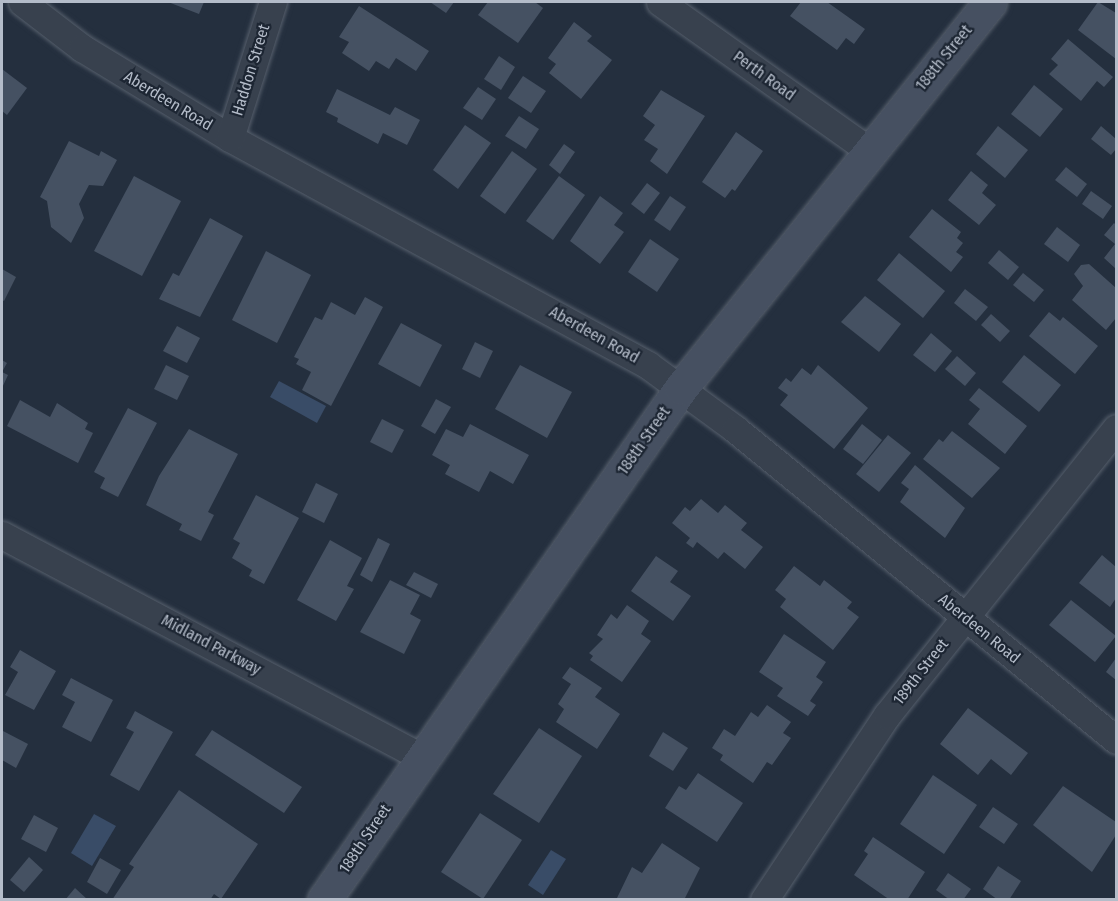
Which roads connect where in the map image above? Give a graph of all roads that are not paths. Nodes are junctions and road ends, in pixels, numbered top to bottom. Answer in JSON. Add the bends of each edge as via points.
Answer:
{"nodes":[{"id":1,"x":22,"y":2,"type":"edge"},
{"id":2,"x":273,"y":2,"type":"edge"},
{"id":3,"x":660,"y":2,"type":"edge"},
{"id":4,"x":990,"y":2,"type":"edge"},
{"id":5,"x":230,"y":138,"type":"junction"},
{"id":6,"x":868,"y":150,"type":"junction"},
{"id":7,"x":681,"y":388,"type":"junction"},
{"id":8,"x":1116,"y":428,"type":"edge"},
{"id":9,"x":2,"y":535,"type":"edge"},
{"id":10,"x":963,"y":616,"type":"junction"},
{"id":11,"x":1116,"y":740,"type":"edge"},
{"id":12,"x":421,"y":757,"type":"junction"},
{"id":13,"x":324,"y":900,"type":"edge"},
{"id":14,"x":764,"y":900,"type":"edge"}],
"edges":[{"from":1,"to":5,"type":"street","name":"Aberdeen Road","via":[[82,48]]},
{"from":2,"to":5,"type":"street","name":"Haddon Street"},
{"from":3,"to":6,"type":"street","name":"Perth Road"},
{"from":4,"to":6,"type":"street","name":"188th Street"},
{"from":5,"to":7,"type":"street","name":"Aberdeen Road","via":[[628,352]]},
{"from":6,"to":7,"type":"street","name":"188th Street"},
{"from":7,"to":10,"type":"street","name":"Aberdeen Road"},
{"from":7,"to":12,"type":"street","name":"188th Street"},
{"from":8,"to":10,"type":"street","name":"189th Street"},
{"from":9,"to":12,"type":"street","name":"Midland Parkway"},
{"from":10,"to":11,"type":"street","name":"Aberdeen Road"},
{"from":10,"to":14,"type":"street","name":"189th Street","via":[[887,715]]},
{"from":12,"to":13,"type":"street","name":"188th Street"}]}
